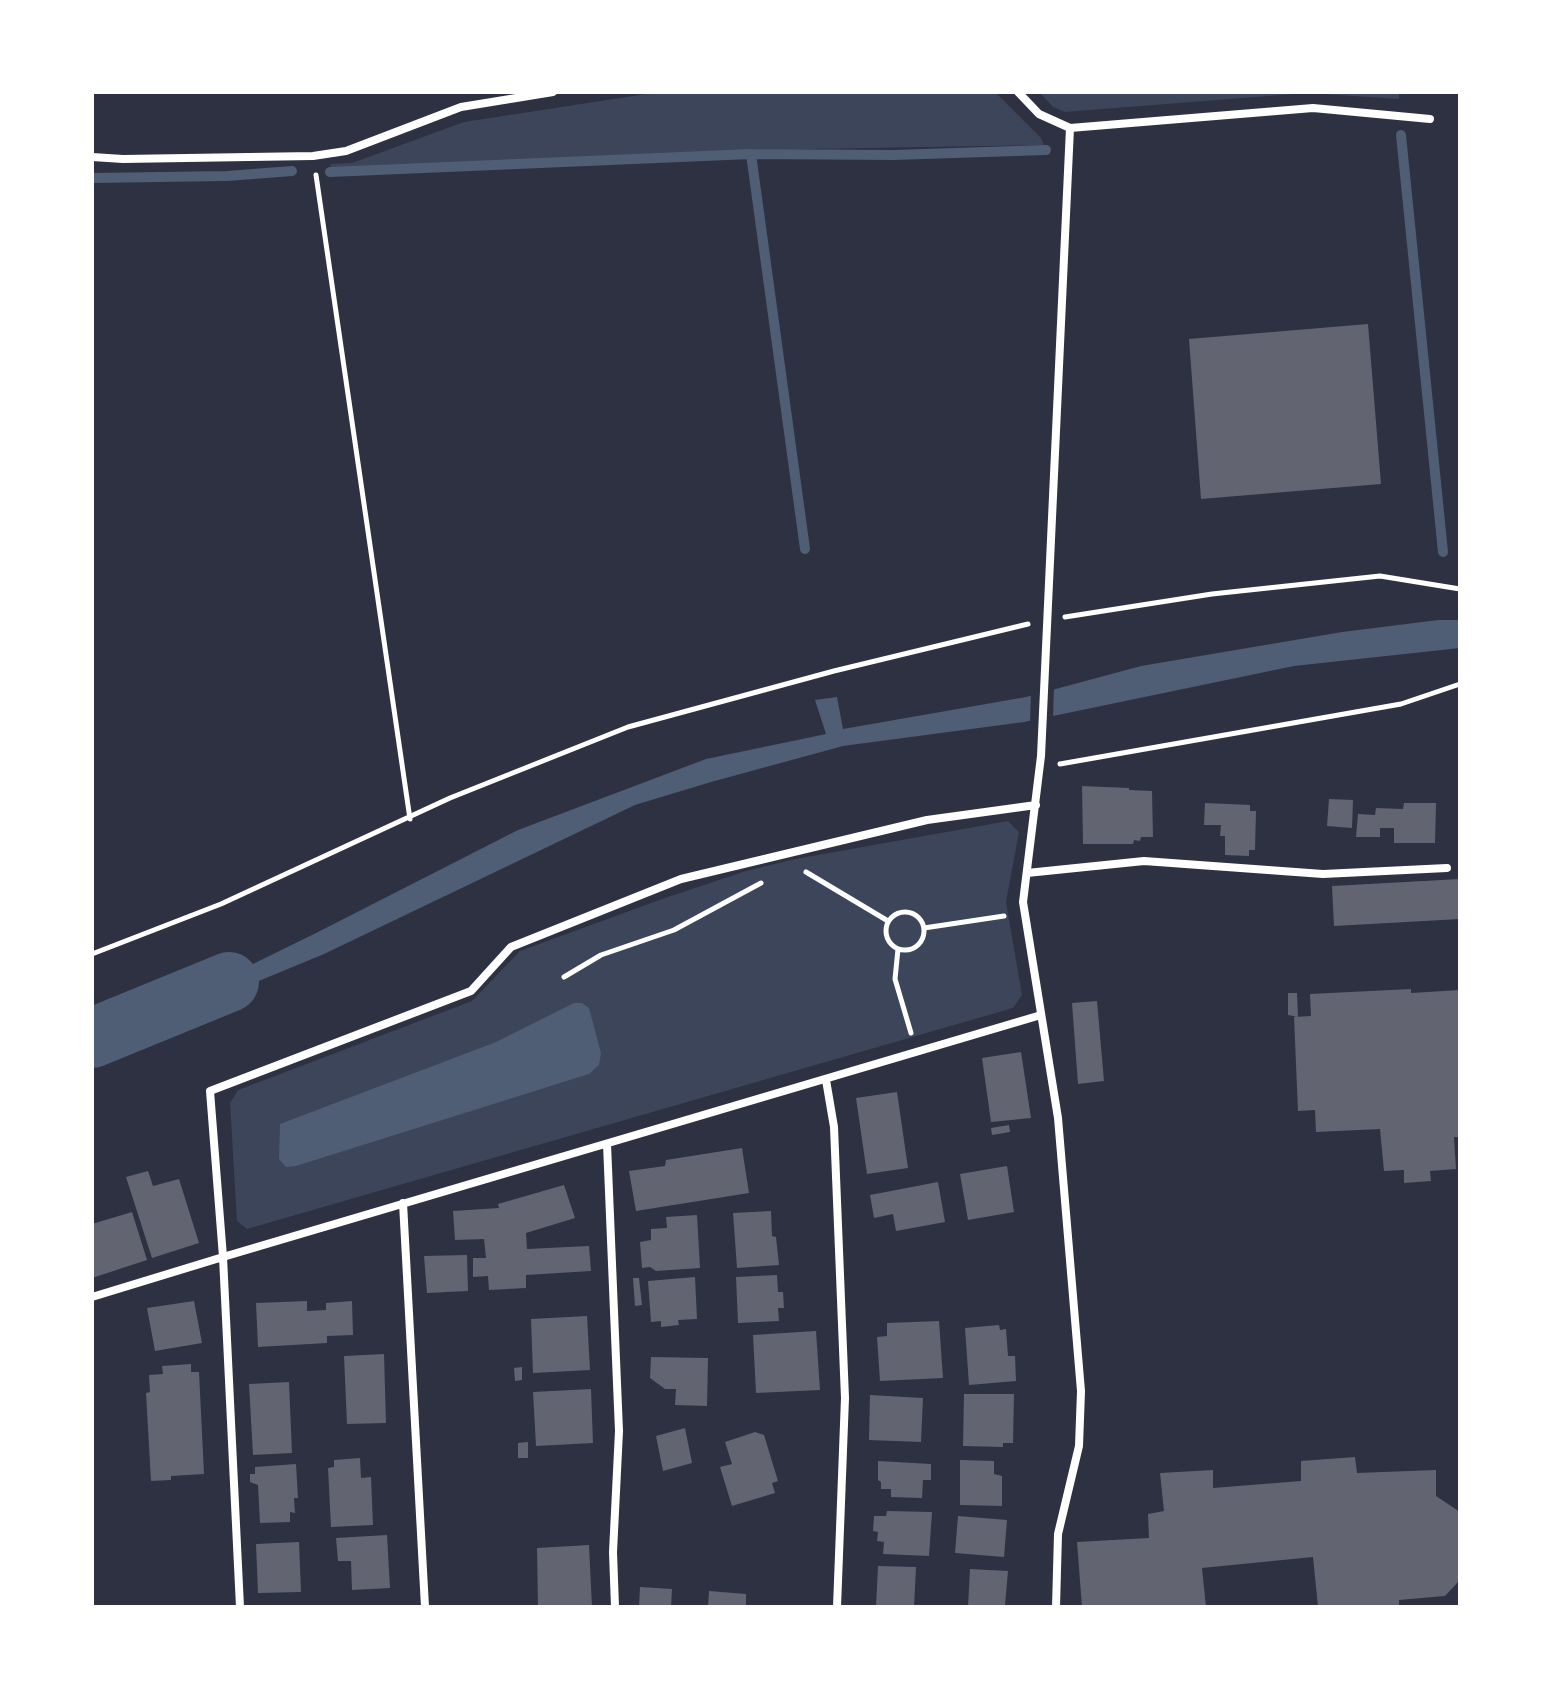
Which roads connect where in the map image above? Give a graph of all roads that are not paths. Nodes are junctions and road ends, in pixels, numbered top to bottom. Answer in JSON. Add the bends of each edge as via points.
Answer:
{"nodes":[{"id":1,"x":553,"y":92,"type":"edge"},
{"id":2,"x":1018,"y":92,"type":"edge"},
{"id":3,"x":503,"y":96,"type":"edge"},
{"id":4,"x":1430,"y":119,"type":"dead end"},
{"id":5,"x":1070,"y":128,"type":"junction"},
{"id":6,"x":92,"y":157,"type":"edge"},
{"id":7,"x":1036,"y":805,"type":"junction"},
{"id":8,"x":1447,"y":868,"type":"dead end"},
{"id":9,"x":1027,"y":873,"type":"junction"},
{"id":10,"x":1041,"y":1015,"type":"junction"},
{"id":11,"x":826,"y":1080,"type":"junction"},
{"id":12,"x":607,"y":1144,"type":"junction"},
{"id":13,"x":403,"y":1203,"type":"junction"},
{"id":14,"x":223,"y":1257,"type":"junction"},
{"id":15,"x":92,"y":1297,"type":"edge"},
{"id":16,"x":240,"y":1607,"type":"edge"},
{"id":17,"x":425,"y":1607,"type":"edge"},
{"id":18,"x":615,"y":1607,"type":"edge"},
{"id":19,"x":837,"y":1607,"type":"edge"},
{"id":20,"x":1056,"y":1607,"type":"edge"}],
"edges":[{"from":1,"to":3,"type":"street"},
{"from":2,"to":5,"type":"street","via":[[1039,114]]},
{"from":3,"to":6,"type":"street","via":[[346,151],[313,156]]},
{"from":4,"to":5,"type":"street","via":[[1313,108]]},
{"from":5,"to":7,"type":"street"},
{"from":7,"to":9,"type":"street"},
{"from":7,"to":14,"type":"street","via":[[927,820],[681,879],[511,947],[471,991],[210,1091]]},
{"from":8,"to":9,"type":"street","via":[[1323,874],[1144,861]]},
{"from":9,"to":10,"type":"street","via":[[1023,902]]},
{"from":10,"to":11,"type":"street"},
{"from":10,"to":20,"type":"street","via":[[1058,1118],[1081,1391],[1079,1446],[1058,1534]]},
{"from":11,"to":12,"type":"street"},
{"from":11,"to":19,"type":"street","via":[[834,1127],[845,1398]]},
{"from":12,"to":13,"type":"street"},
{"from":12,"to":18,"type":"street","via":[[619,1431]]},
{"from":13,"to":14,"type":"street"},
{"from":13,"to":17,"type":"street"},
{"from":14,"to":15,"type":"street"},
{"from":14,"to":16,"type":"street"}]}
